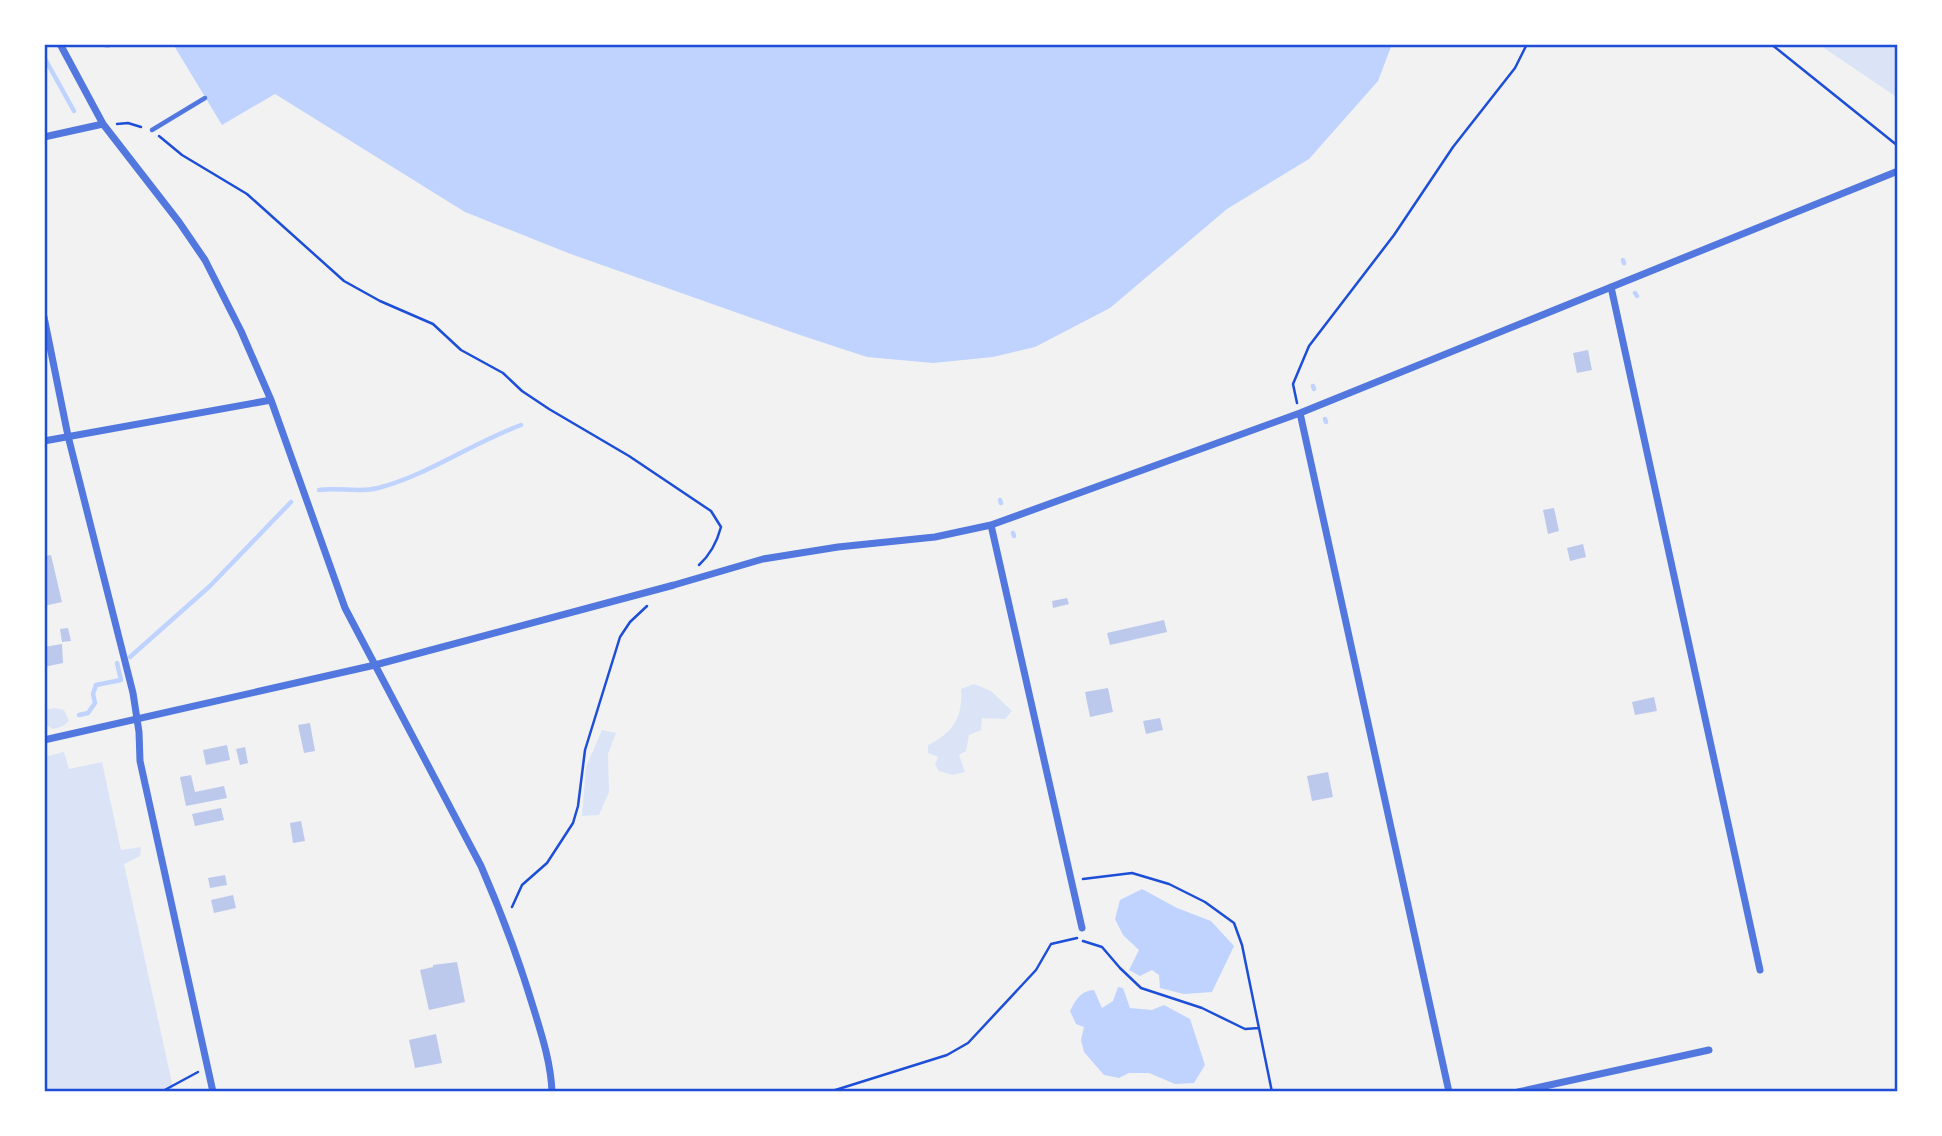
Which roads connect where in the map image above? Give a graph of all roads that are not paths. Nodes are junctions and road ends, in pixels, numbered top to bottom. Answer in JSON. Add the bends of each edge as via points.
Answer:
{"nodes":[{"id":1,"x":60,"y":44,"type":"edge"},
{"id":2,"x":205,"y":97,"type":"dead end"},
{"id":3,"x":103,"y":124,"type":"junction"},
{"id":4,"x":152,"y":130,"type":"road end"},
{"id":5,"x":44,"y":137,"type":"edge"},
{"id":6,"x":1898,"y":172,"type":"edge"},
{"id":7,"x":1611,"y":287,"type":"junction"},
{"id":8,"x":44,"y":317,"type":"edge"},
{"id":9,"x":271,"y":400,"type":"junction"},
{"id":10,"x":1300,"y":413,"type":"junction"},
{"id":11,"x":68,"y":436,"type":"junction"},
{"id":12,"x":44,"y":441,"type":"edge"},
{"id":13,"x":991,"y":525,"type":"junction"},
{"id":14,"x":375,"y":665,"type":"junction"},
{"id":15,"x":137,"y":719,"type":"junction"},
{"id":16,"x":44,"y":740,"type":"edge"},
{"id":17,"x":1082,"y":928,"type":"road end"},
{"id":18,"x":1760,"y":970,"type":"dead end"},
{"id":19,"x":1709,"y":1051,"type":"dead end"},
{"id":20,"x":213,"y":1092,"type":"edge"},
{"id":21,"x":552,"y":1092,"type":"edge"},
{"id":22,"x":1449,"y":1092,"type":"edge"},
{"id":23,"x":1518,"y":1092,"type":"edge"}],
"edges":[{"from":1,"to":3,"type":"street"},
{"from":2,"to":4,"type":"lane"},
{"from":3,"to":5,"type":"street"},
{"from":3,"to":9,"type":"street","via":[[205,260]]},
{"from":6,"to":7,"type":"street"},
{"from":7,"to":10,"type":"street"},
{"from":7,"to":18,"type":"street"},
{"from":8,"to":11,"type":"street"},
{"from":9,"to":11,"type":"street"},
{"from":9,"to":14,"type":"street","via":[[345,608]]},
{"from":10,"to":13,"type":"street"},
{"from":10,"to":22,"type":"street"},
{"from":11,"to":12,"type":"street"},
{"from":11,"to":15,"type":"street"},
{"from":13,"to":14,"type":"street","via":[[935,537],[763,559]]},
{"from":13,"to":17,"type":"street"},
{"from":14,"to":15,"type":"street"},
{"from":14,"to":21,"type":"street","via":[[481,866],[526,980]]},
{"from":15,"to":16,"type":"street"},
{"from":15,"to":20,"type":"street","via":[[140,761]]},
{"from":19,"to":23,"type":"street"}]}
